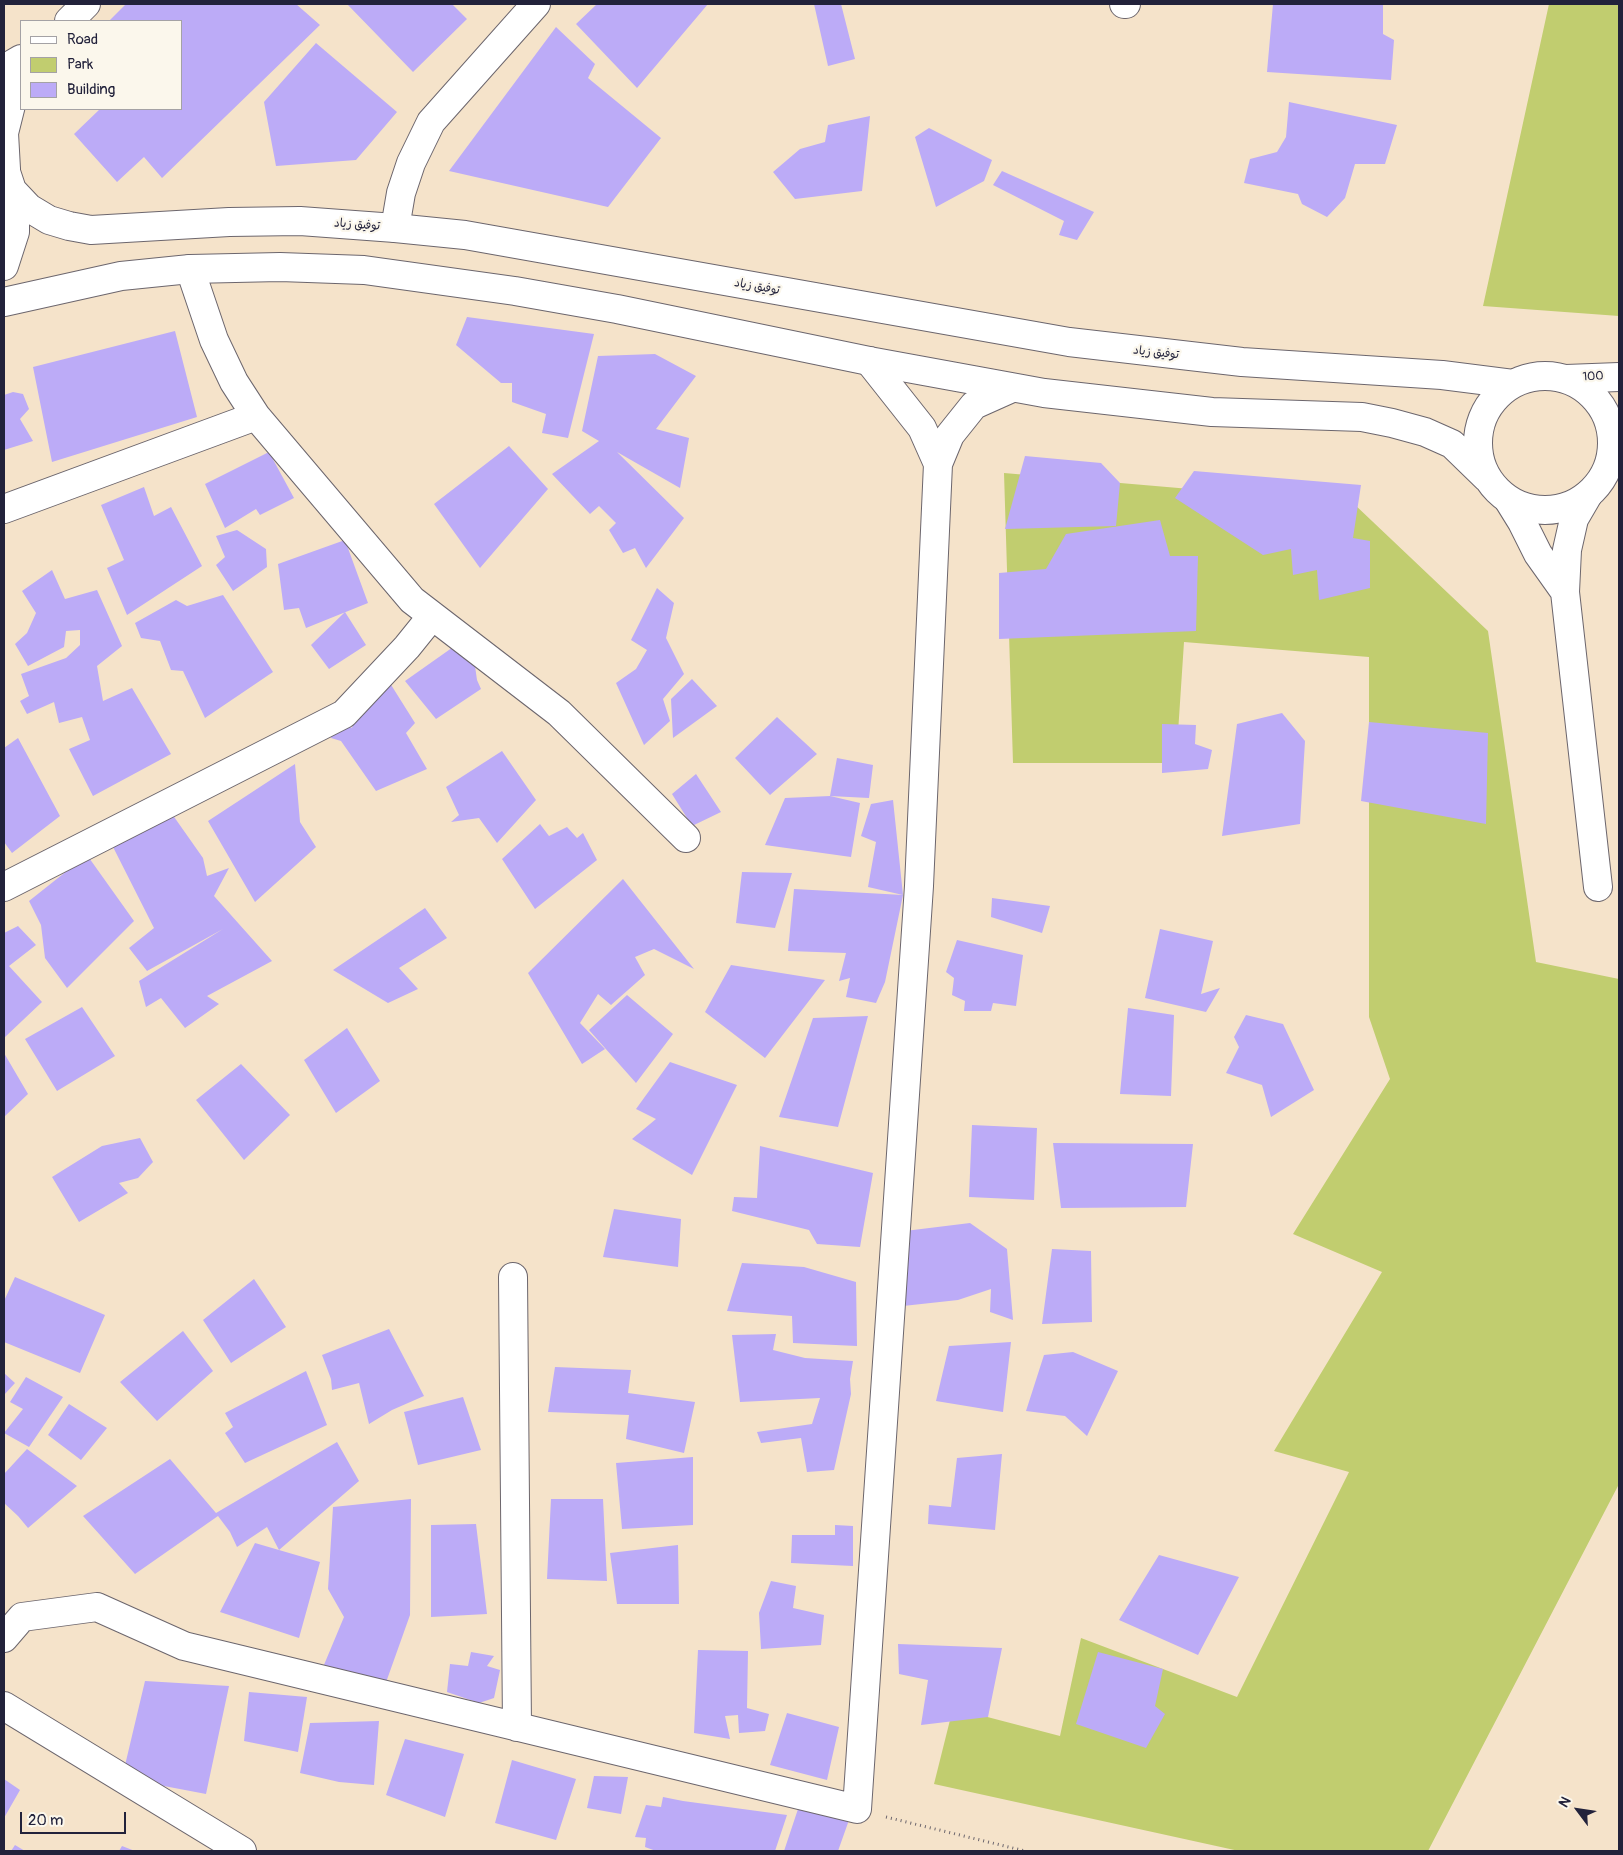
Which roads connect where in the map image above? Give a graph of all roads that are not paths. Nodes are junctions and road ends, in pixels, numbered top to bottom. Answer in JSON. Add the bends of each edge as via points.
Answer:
{"nodes":[{"id":1,"x":86,"y":4,"type":"edge"},
{"id":2,"x":536,"y":4,"type":"edge"},
{"id":3,"x":70,"y":20,"type":"edge"},
{"id":4,"x":20,"y":59,"type":"edge"},
{"id":5,"x":4,"y":69,"type":"edge"},
{"id":6,"x":20,"y":82,"type":"edge"},
{"id":7,"x":7,"y":175,"type":"edge"},
{"id":8,"x":395,"y":228,"type":"junction"},
{"id":9,"x":4,"y":266,"type":"edge"},
{"id":10,"x":190,"y":269,"type":"junction"},
{"id":11,"x":4,"y":302,"type":"edge"},
{"id":12,"x":869,"y":361,"type":"junction"},
{"id":13,"x":1619,"y":377,"type":"edge"},
{"id":14,"x":1566,"y":379,"type":"junction"},
{"id":15,"x":1513,"y":384,"type":"junction"},
{"id":16,"x":1012,"y":388,"type":"junction"},
{"id":17,"x":256,"y":416,"type":"junction"},
{"id":18,"x":938,"y":464,"type":"junction"},
{"id":19,"x":1487,"y":478,"type":"junction"},
{"id":20,"x":1604,"y":478,"type":"edge"},
{"id":21,"x":1509,"y":501,"type":"junction"},
{"id":22,"x":4,"y":509,"type":"edge"},
{"id":23,"x":1565,"y":592,"type":"junction"},
{"id":24,"x":432,"y":616,"type":"junction"},
{"id":25,"x":686,"y":838,"type":"dead end"},
{"id":26,"x":4,"y":886,"type":"edge"},
{"id":27,"x":1598,"y":887,"type":"dead end"},
{"id":28,"x":513,"y":1277,"type":"dead end"},
{"id":29,"x":4,"y":1638,"type":"edge"},
{"id":30,"x":4,"y":1706,"type":"edge"},
{"id":31,"x":517,"y":1727,"type":"junction"},
{"id":32,"x":242,"y":1851,"type":"edge"}],
"edges":[{"from":1,"to":3,"type":"street"},
{"from":2,"to":8,"type":"street","via":[[431,122],[410,163]]},
{"from":4,"to":5,"type":"street"},
{"from":6,"to":7,"type":"street","via":[[4,133]]},
{"from":7,"to":8,"type":"street","name":"توفيق زياد","via":[[29,208],[50,220],[91,230],[291,221]]},
{"from":7,"to":9,"type":"street","via":[[15,200],[15,232]]},
{"from":8,"to":15,"type":"street","name":"توفيق زياد","via":[[465,236],[1069,342],[1242,362],[1442,375]]},
{"from":10,"to":11,"type":"street","via":[[120,276]]},
{"from":10,"to":12,"type":"street","via":[[280,266],[373,272],[515,291]]},
{"from":10,"to":17,"type":"street","via":[[214,340],[234,382]]},
{"from":12,"to":16,"type":"street"},
{"from":12,"to":18,"type":"street","via":[[922,428]]},
{"from":13,"to":14,"type":"street","name":"100"},
{"from":14,"to":15,"type":"street","number":"100","via":[[1548,375],[1530,377]]},
{"from":14,"to":20,"type":"street","number":"100","via":[[1583,387],[1598,401],[1607,418],[1612,437]]},
{"from":15,"to":19,"type":"street","number":"100","via":[[1496,397],[1484,415],[1478,436],[1479,457]]},
{"from":16,"to":18,"type":"street","via":[[974,404],[950,435]]},
{"from":16,"to":19,"type":"street","via":[[1212,412],[1362,417],[1425,432],[1452,444]]},
{"from":17,"to":22,"type":"street"},
{"from":17,"to":24,"type":"street","via":[[412,600]]},
{"from":18,"to":31,"type":"street","via":[[919,886],[857,1809]]},
{"from":19,"to":21,"type":"street","number":"100"},
{"from":20,"to":21,"type":"street","number":"100","via":[[1572,505],[1553,510],[1534,510]]},
{"from":20,"to":23,"type":"street","via":[[1574,519]]},
{"from":21,"to":23,"type":"street","via":[[1538,554]]},
{"from":23,"to":27,"type":"street"},
{"from":24,"to":25,"type":"street","via":[[559,713]]},
{"from":24,"to":26,"type":"street","via":[[407,648],[344,714]]},
{"from":28,"to":31,"type":"street"},
{"from":29,"to":31,"type":"street","via":[[22,1618],[97,1607],[184,1646]]},
{"from":30,"to":32,"type":"street"}]}
